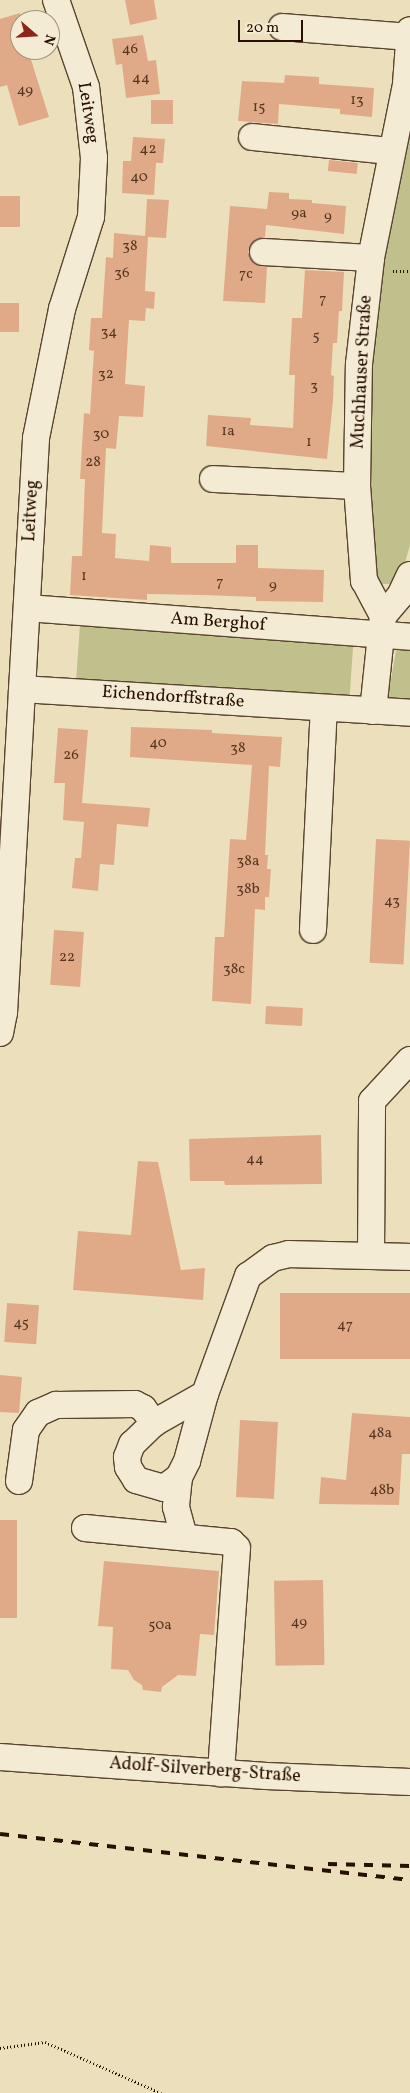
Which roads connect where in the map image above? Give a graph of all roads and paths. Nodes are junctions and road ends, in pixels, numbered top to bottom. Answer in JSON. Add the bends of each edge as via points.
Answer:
{"nodes":[{"id":1,"x":56,"y":0,"type":"edge"},
{"id":2,"x":282,"y":27,"type":"dead end"},
{"id":3,"x":410,"y":30,"type":"edge"},
{"id":4,"x":410,"y":37,"type":"edge"},
{"id":5,"x":408,"y":84,"type":"edge"},
{"id":6,"x":252,"y":137,"type":"dead end"},
{"id":7,"x":391,"y":151,"type":"junction"},
{"id":8,"x":263,"y":252,"type":"dead end"},
{"id":9,"x":371,"y":258,"type":"junction"},
{"id":10,"x":213,"y":478,"type":"dead end"},
{"id":11,"x":357,"y":486,"type":"junction"},
{"id":12,"x":410,"y":576,"type":"edge"},
{"id":13,"x":27,"y":608,"type":"junction"},
{"id":14,"x":383,"y":626,"type":"junction"},
{"id":15,"x":410,"y":637,"type":"edge"},
{"id":16,"x":22,"y":689,"type":"junction"},
{"id":17,"x":324,"y":708,"type":"junction"},
{"id":18,"x":373,"y":711,"type":"junction"},
{"id":19,"x":410,"y":714,"type":"edge"},
{"id":20,"x":6,"y":885,"type":"edge"},
{"id":21,"x":313,"y":930,"type":"dead end"},
{"id":22,"x":0,"y":1033,"type":"edge"},
{"id":23,"x":403,"y":1066,"type":"edge"},
{"id":24,"x":371,"y":1256,"type":"junction"},
{"id":25,"x":410,"y":1257,"type":"edge"},
{"id":26,"x":205,"y":1394,"type":"junction"},
{"id":27,"x":154,"y":1423,"type":"junction"},
{"id":28,"x":179,"y":1477,"type":"junction"},
{"id":29,"x":19,"y":1481,"type":"dead end"},
{"id":30,"x":85,"y":1528,"type":"dead end"},
{"id":31,"x":184,"y":1537,"type":"junction"},
{"id":32,"x":0,"y":1757,"type":"edge"},
{"id":33,"x":221,"y":1773,"type":"junction"},
{"id":34,"x":410,"y":1782,"type":"edge"},
{"id":35,"x":0,"y":2048,"type":"edge"},
{"id":36,"x":161,"y":2093,"type":"edge"}],
"edges":[{"from":1,"to":13,"type":"street","name":"Leitweg","via":[[86,88],[94,158],[91,217],[62,309],[36,438]]},
{"from":2,"to":4,"type":"street"},
{"from":3,"to":4,"type":"street","name":"Muchhauser Straße"},
{"from":4,"to":5,"type":"street","name":"Muchhauser Straße"},
{"from":5,"to":7,"type":"street","name":"Muchhauser Straße"},
{"from":6,"to":7,"type":"street"},
{"from":7,"to":9,"type":"street","name":"Muchhauser Straße"},
{"from":8,"to":9,"type":"street"},
{"from":9,"to":11,"type":"street","name":"Muchhauser Straße","via":[[360,364]]},
{"from":10,"to":11,"type":"street"},
{"from":11,"to":14,"type":"street","name":"Muchhauser Straße","via":[[364,581]]},
{"from":12,"to":14,"type":"street"},
{"from":13,"to":14,"type":"street","name":"Am Berghof"},
{"from":13,"to":16,"type":"street","name":"Leitweg"},
{"from":14,"to":15,"type":"street","name":"Am Berghof"},
{"from":14,"to":18,"type":"street"},
{"from":16,"to":17,"type":"street","name":"Eichendorffstraße"},
{"from":16,"to":20,"type":"street","name":"Leitweg"},
{"from":17,"to":18,"type":"street","name":"Eichendorffstraße"},
{"from":17,"to":21,"type":"street"},
{"from":18,"to":19,"type":"street","name":"Eichendorffstraße"},
{"from":20,"to":22,"type":"street","name":"Leitweg"},
{"from":23,"to":24,"type":"street","via":[[372,1101]]},
{"from":24,"to":25,"type":"street"},
{"from":24,"to":26,"type":"street","via":[[289,1254],[273,1258],[248,1276]]},
{"from":26,"to":27,"type":"street"},
{"from":26,"to":28,"type":"street","via":[[187,1461]]},
{"from":27,"to":28,"type":"street","via":[[132,1444],[127,1456],[128,1467],[136,1480],[148,1486],[164,1488]]},
{"from":27,"to":29,"type":"street","via":[[143,1408],[135,1404],[56,1406],[38,1413],[26,1430]]},
{"from":28,"to":31,"type":"street","via":[[177,1513]]},
{"from":30,"to":31,"type":"street"},
{"from":31,"to":33,"type":"street","via":[[230,1542],[238,1554]]},
{"from":32,"to":33,"type":"street","name":"Adolf-Silverberg-Straße"},
{"from":33,"to":34,"type":"street","name":"Adolf-Silverberg-Straße"},
{"from":35,"to":36,"type":"path","via":[[45,2042]]}]}
